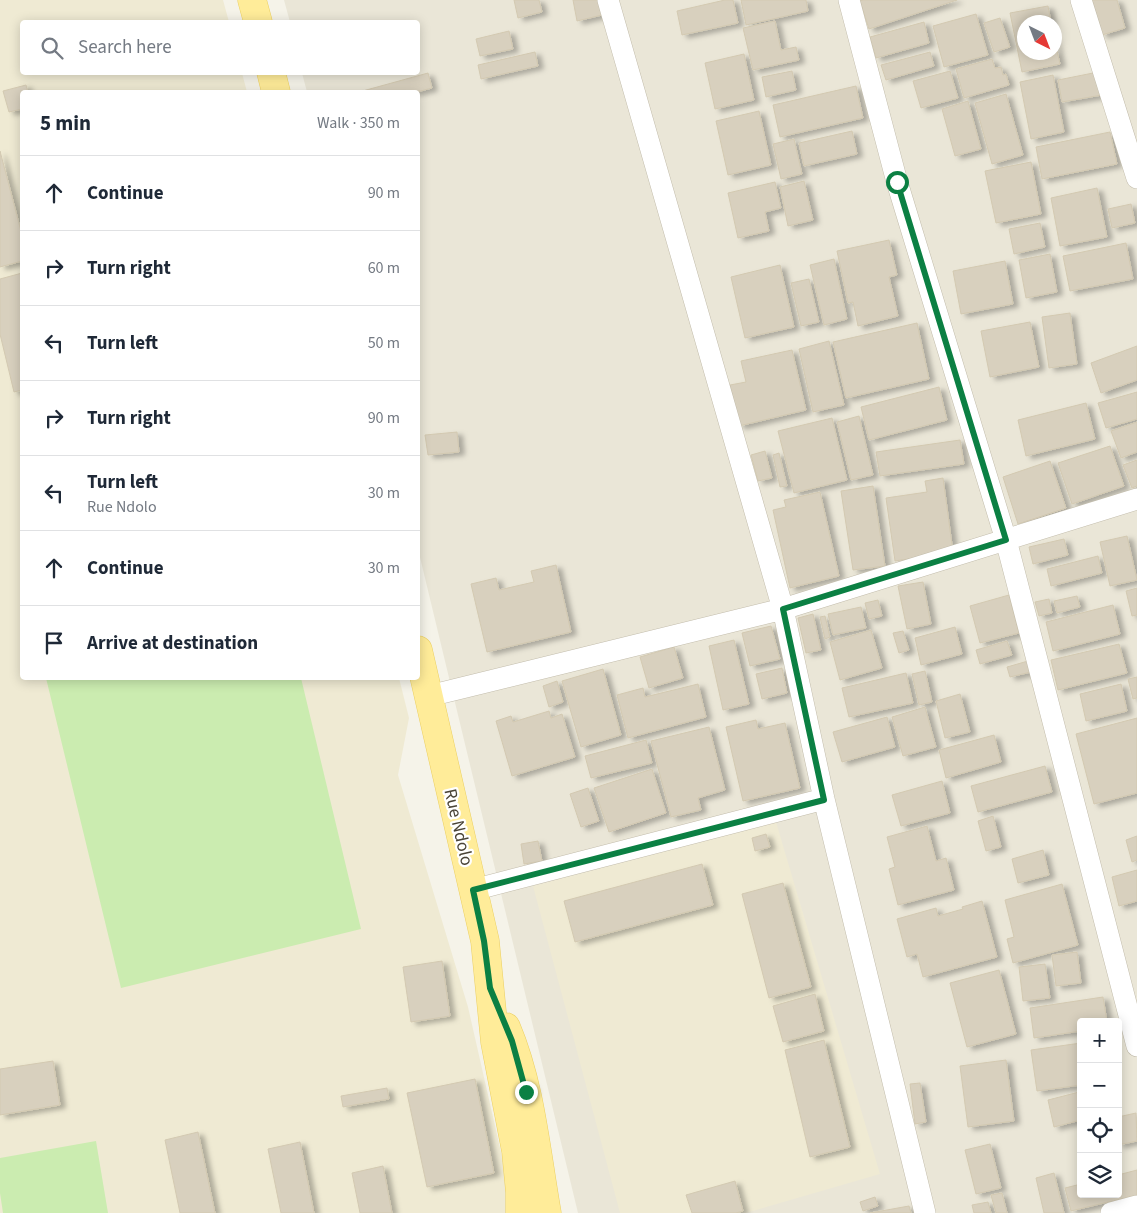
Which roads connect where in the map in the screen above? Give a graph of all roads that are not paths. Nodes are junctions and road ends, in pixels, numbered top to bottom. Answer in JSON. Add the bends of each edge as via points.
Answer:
{"nodes":[{"id":1,"x":252,"y":0,"type":"edge"},
{"id":2,"x":608,"y":0,"type":"edge"},
{"id":3,"x":849,"y":0,"type":"edge"},
{"id":4,"x":1081,"y":0,"type":"edge"},
{"id":5,"x":257,"y":20,"type":"edge"},
{"id":6,"x":272,"y":75,"type":"edge"},
{"id":7,"x":276,"y":90,"type":"edge"},
{"id":8,"x":1137,"y":178,"type":"edge"},
{"id":9,"x":1137,"y":499,"type":"edge"},
{"id":10,"x":1006,"y":540,"type":"junction"},
{"id":11,"x":783,"y":609,"type":"junction"},
{"id":12,"x":420,"y":658,"type":"edge"},
{"id":13,"x":429,"y":696,"type":"junction"},
{"id":14,"x":824,"y":800,"type":"junction"},
{"id":15,"x":473,"y":890,"type":"junction"},
{"id":16,"x":490,"y":988,"type":"junction"},
{"id":17,"x":1137,"y":1046,"type":"edge"},
{"id":18,"x":1137,"y":1206,"type":"edge"},
{"id":19,"x":520,"y":1213,"type":"edge"},
{"id":20,"x":547,"y":1213,"type":"edge"},
{"id":21,"x":925,"y":1213,"type":"edge"},
{"id":22,"x":1111,"y":1213,"type":"edge"}],
"edges":[{"from":1,"to":5,"type":"main road"},
{"from":2,"to":11,"type":"street"},
{"from":3,"to":10,"type":"street","via":[[897,182]]},
{"from":4,"to":8,"type":"street"},
{"from":6,"to":7,"type":"main road"},
{"from":9,"to":10,"type":"street"},
{"from":10,"to":11,"type":"street"},
{"from":10,"to":17,"type":"street"},
{"from":11,"to":13,"type":"street"},
{"from":11,"to":14,"type":"street"},
{"from":12,"to":13,"type":"main road","name":"Rue Ndolo"},
{"from":13,"to":15,"type":"main road","name":"Rue Ndolo"},
{"from":14,"to":15,"type":"street"},
{"from":14,"to":21,"type":"street"},
{"from":15,"to":16,"type":"main road","name":"Rue Ndolo"},
{"from":16,"to":19,"type":"main road","name":"Rue Ndolo","via":[[495,1042],[516,1151]]},
{"from":16,"to":20,"type":"main road","via":[[512,1041],[526,1092]]},
{"from":18,"to":22,"type":"street"}]}
